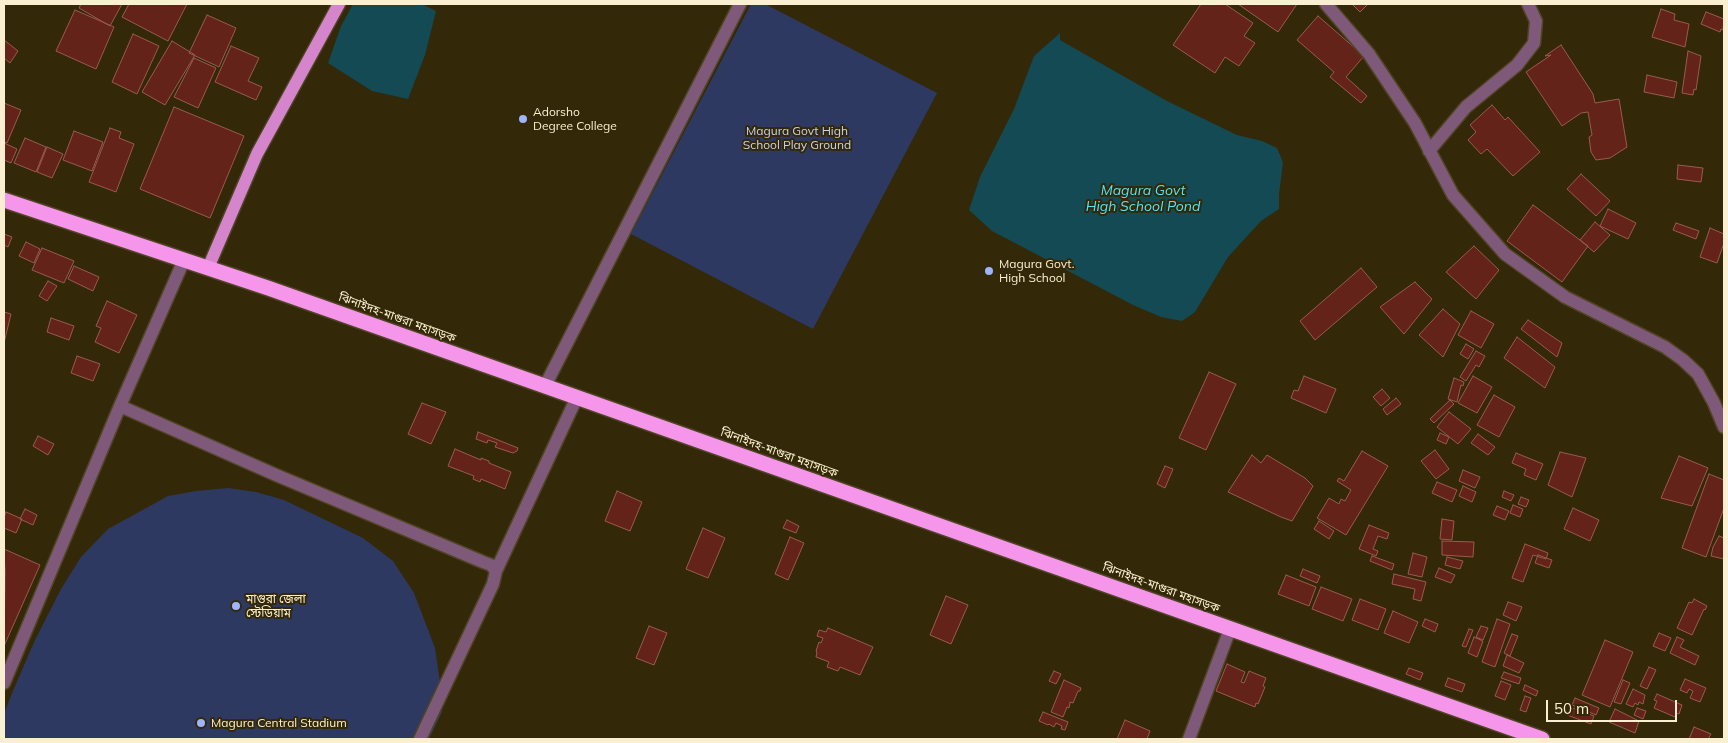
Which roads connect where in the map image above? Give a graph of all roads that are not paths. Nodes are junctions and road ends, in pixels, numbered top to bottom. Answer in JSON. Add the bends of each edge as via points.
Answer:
{"nodes":[{"id":1,"x":339,"y":4,"type":"edge"},
{"id":2,"x":740,"y":4,"type":"edge"},
{"id":3,"x":1326,"y":4,"type":"edge"},
{"id":4,"x":1528,"y":4,"type":"edge"},
{"id":5,"x":1429,"y":151,"type":"junction"},
{"id":6,"x":4,"y":200,"type":"edge"},
{"id":7,"x":184,"y":260,"type":"junction"},
{"id":8,"x":208,"y":268,"type":"junction"},
{"id":9,"x":545,"y":386,"type":"junction"},
{"id":10,"x":577,"y":397,"type":"junction"},
{"id":11,"x":120,"y":406,"type":"junction"},
{"id":12,"x":1724,"y":427,"type":"edge"},
{"id":13,"x":496,"y":571,"type":"junction"},
{"id":14,"x":1230,"y":629,"type":"junction"},
{"id":15,"x":4,"y":682,"type":"edge"},
{"id":16,"x":420,"y":739,"type":"edge"},
{"id":17,"x":1189,"y":739,"type":"edge"},
{"id":18,"x":1542,"y":739,"type":"edge"}],
"edges":[{"from":1,"to":8,"type":"main road","via":[[257,154]]},
{"from":2,"to":9,"type":"street"},
{"from":3,"to":5,"type":"street","via":[[1369,54],[1415,123]]},
{"from":4,"to":5,"type":"street","via":[[1536,21],[1534,43],[1517,65],[1466,107]]},
{"from":5,"to":12,"type":"street","via":[[1453,195],[1505,254],[1564,297],[1665,347],[1683,360],[1698,374]]},
{"from":6,"to":7,"type":"highway","name":"ঝিনাইদহ-মাগুরা মহাসড়ক"},
{"from":7,"to":8,"type":"highway","name":"ঝিনাইদহ-মাগুরা মহাসড়ক"},
{"from":7,"to":11,"type":"street"},
{"from":8,"to":9,"type":"highway","name":"ঝিনাইদহ-মাগুরা মহাসড়ক"},
{"from":9,"to":10,"type":"highway","name":"ঝিনাইদহ-মাগুরা মহাসড়ক"},
{"from":10,"to":13,"type":"street"},
{"from":10,"to":14,"type":"highway","name":"ঝিনাইদহ-মাগুরা মহাসড়ক"},
{"from":11,"to":13,"type":"street","via":[[491,565]]},
{"from":11,"to":15,"type":"street"},
{"from":13,"to":16,"type":"street","via":[[493,584]]},
{"from":14,"to":17,"type":"street"},
{"from":14,"to":18,"type":"highway","name":"ঝিনাইদহ-মাগুরা মহাসড়ক"}]}
